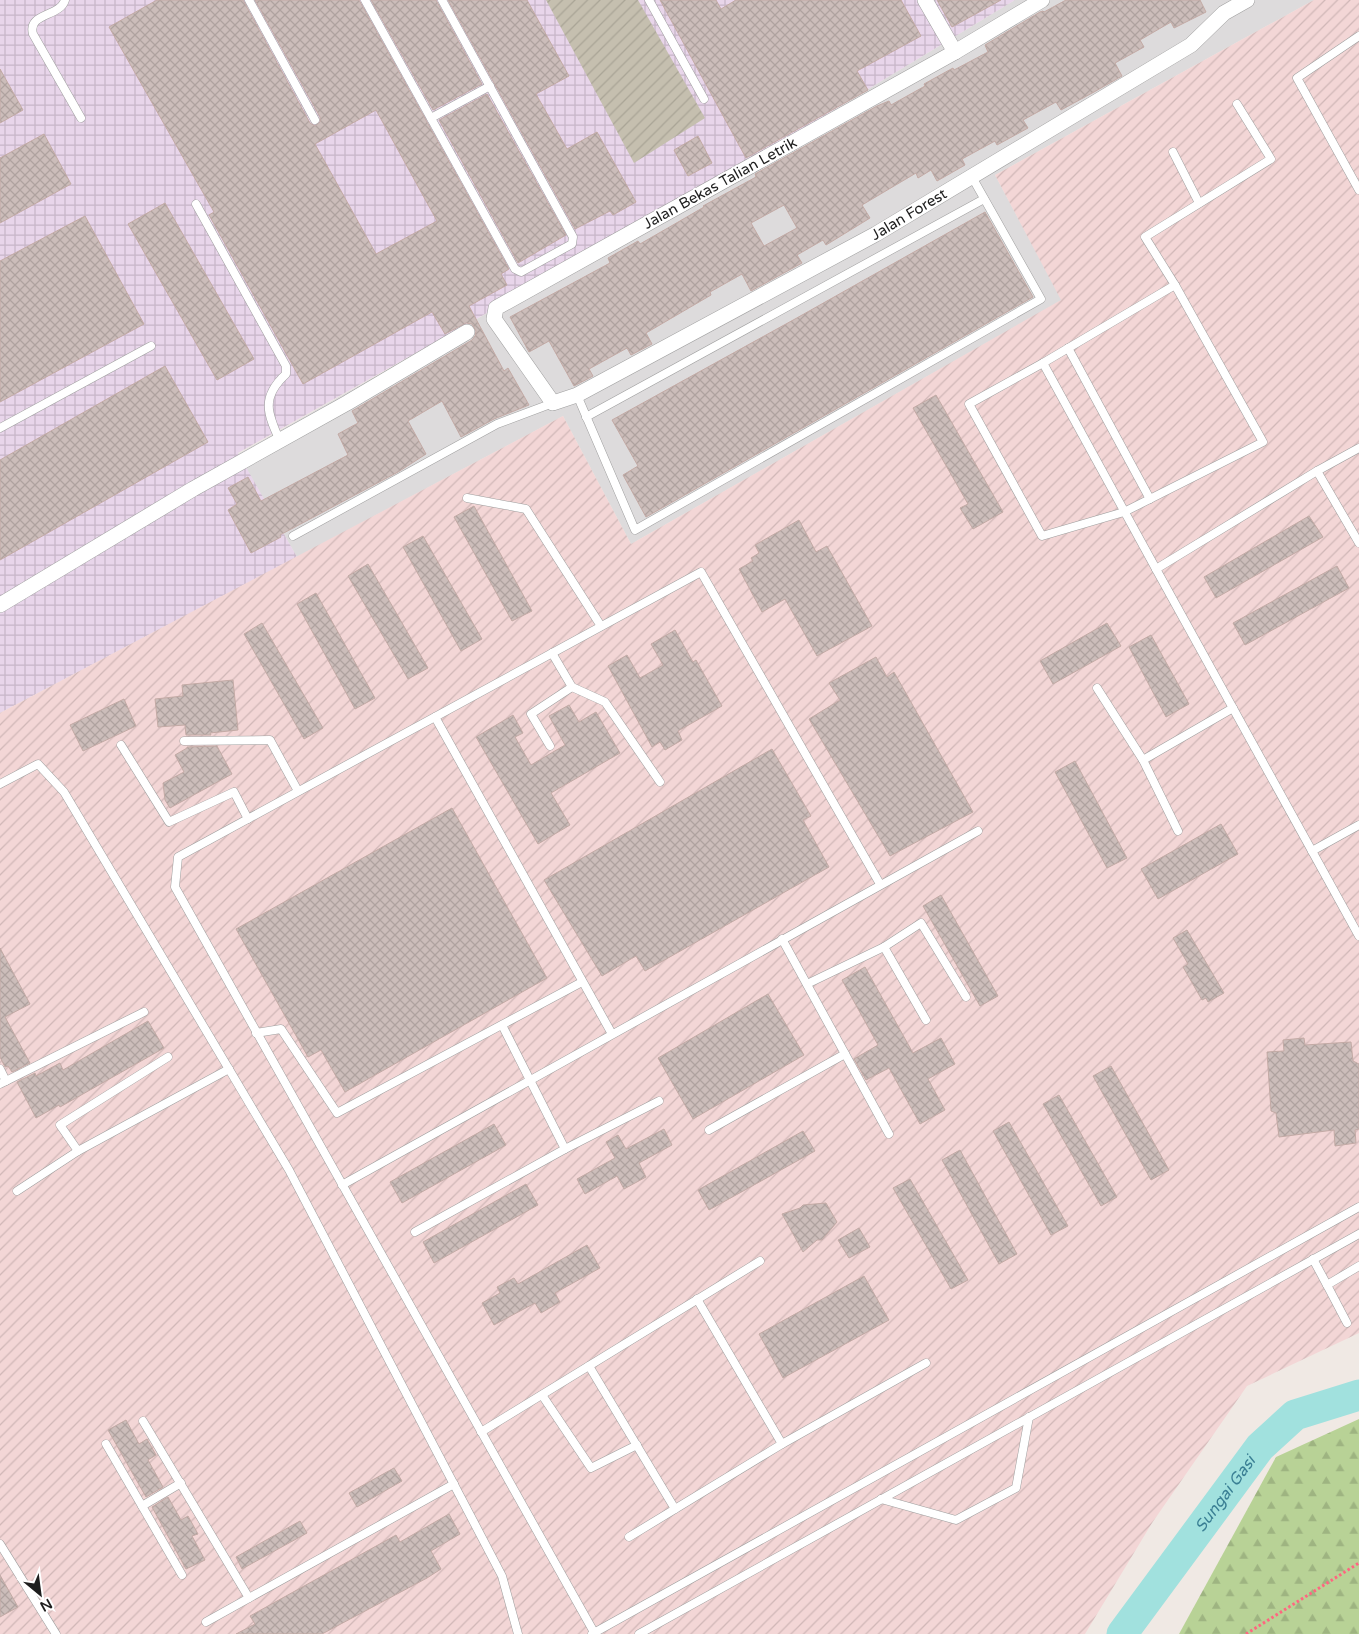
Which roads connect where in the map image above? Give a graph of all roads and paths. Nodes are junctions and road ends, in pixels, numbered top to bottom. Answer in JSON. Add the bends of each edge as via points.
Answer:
{"nodes":[{"id":1,"x":65,"y":0,"type":"edge"},
{"id":2,"x":250,"y":0,"type":"edge"},
{"id":3,"x":365,"y":0,"type":"edge"},
{"id":4,"x":442,"y":0,"type":"edge"},
{"id":5,"x":649,"y":0,"type":"edge"},
{"id":6,"x":925,"y":0,"type":"edge"},
{"id":7,"x":1042,"y":0,"type":"edge"},
{"id":8,"x":1247,"y":0,"type":"edge"},
{"id":9,"x":1220,"y":6,"type":"edge"},
{"id":10,"x":1359,"y":36,"type":"edge"},
{"id":11,"x":955,"y":52,"type":"junction"},
{"id":12,"x":490,"y":86,"type":"junction"},
{"id":13,"x":704,"y":99,"type":"dead end"},
{"id":14,"x":1237,"y":104,"type":"dead end"},
{"id":15,"x":81,"y":118,"type":"dead end"},
{"id":16,"x":431,"y":118,"type":"junction"},
{"id":17,"x":316,"y":120,"type":"dead end"},
{"id":18,"x":1173,"y":152,"type":"dead end"},
{"id":19,"x":972,"y":176,"type":"junction"},
{"id":20,"x":1359,"y":190,"type":"edge"},
{"id":21,"x":984,"y":199,"type":"junction"},
{"id":22,"x":1199,"y":203,"type":"junction"},
{"id":23,"x":196,"y":204,"type":"dead end"},
{"id":24,"x":1175,"y":285,"type":"junction"},
{"id":25,"x":467,"y":332,"type":"dead end"},
{"id":26,"x":151,"y":346,"type":"dead end"},
{"id":27,"x":1068,"y":348,"type":"junction"},
{"id":28,"x":1043,"y":363,"type":"junction"},
{"id":29,"x":576,"y":395,"type":"junction"},
{"id":30,"x":553,"y":403,"type":"junction"},
{"id":31,"x":586,"y":417,"type":"junction"},
{"id":32,"x":0,"y":428,"type":"edge"},
{"id":33,"x":280,"y":441,"type":"junction"},
{"id":34,"x":1359,"y":448,"type":"edge"},
{"id":35,"x":1317,"y":471,"type":"junction"},
{"id":36,"x":467,"y":498,"type":"dead end"},
{"id":37,"x":1150,"y":499,"type":"junction"},
{"id":38,"x":1124,"y":512,"type":"junction"},
{"id":39,"x":294,"y":536,"type":"dead end"},
{"id":40,"x":1359,"y":543,"type":"edge"},
{"id":41,"x":1156,"y":569,"type":"junction"},
{"id":42,"x":0,"y":605,"type":"edge"},
{"id":43,"x":601,"y":626,"type":"junction"},
{"id":44,"x":552,"y":653,"type":"junction"},
{"id":45,"x":572,"y":687,"type":"junction"},
{"id":46,"x":1097,"y":688,"type":"dead end"},
{"id":47,"x":1233,"y":708,"type":"junction"},
{"id":48,"x":435,"y":716,"type":"junction"},
{"id":49,"x":184,"y":741,"type":"dead end"},
{"id":50,"x":120,"y":745,"type":"dead end"},
{"id":51,"x":550,"y":746,"type":"dead end"},
{"id":52,"x":1143,"y":760,"type":"junction"},
{"id":53,"x":660,"y":782,"type":"dead end"},
{"id":54,"x":0,"y":784,"type":"edge"},
{"id":55,"x":298,"y":791,"type":"junction"},
{"id":56,"x":248,"y":818,"type":"junction"},
{"id":57,"x":1359,"y":825,"type":"edge"},
{"id":58,"x":978,"y":831,"type":"dead end"},
{"id":59,"x":1178,"y":831,"type":"dead end"},
{"id":60,"x":1312,"y":851,"type":"junction"},
{"id":61,"x":880,"y":884,"type":"junction"},
{"id":62,"x":1359,"y":936,"type":"edge"},
{"id":63,"x":782,"y":939,"type":"junction"},
{"id":64,"x":884,"y":947,"type":"junction"},
{"id":65,"x":582,"y":982,"type":"junction"},
{"id":66,"x":807,"y":984,"type":"junction"},
{"id":67,"x":966,"y":997,"type":"dead end"},
{"id":68,"x":144,"y":1012,"type":"dead end"},
{"id":69,"x":926,"y":1020,"type":"dead end"},
{"id":70,"x":502,"y":1025,"type":"junction"},
{"id":71,"x":256,"y":1033,"type":"junction"},
{"id":72,"x":612,"y":1034,"type":"junction"},
{"id":73,"x":845,"y":1054,"type":"junction"},
{"id":74,"x":168,"y":1057,"type":"dead end"},
{"id":75,"x":0,"y":1069,"type":"edge"},
{"id":76,"x":229,"y":1069,"type":"junction"},
{"id":77,"x":531,"y":1080,"type":"junction"},
{"id":78,"x":3,"y":1082,"type":"edge"},
{"id":79,"x":659,"y":1101,"type":"dead end"},
{"id":80,"x":709,"y":1130,"type":"dead end"},
{"id":81,"x":889,"y":1134,"type":"dead end"},
{"id":82,"x":566,"y":1149,"type":"junction"},
{"id":83,"x":78,"y":1151,"type":"junction"},
{"id":84,"x":342,"y":1185,"type":"junction"},
{"id":85,"x":17,"y":1191,"type":"dead end"},
{"id":86,"x":1359,"y":1207,"type":"edge"},
{"id":87,"x":415,"y":1232,"type":"dead end"},
{"id":88,"x":1359,"y":1234,"type":"edge"},
{"id":89,"x":1313,"y":1259,"type":"junction"},
{"id":90,"x":760,"y":1261,"type":"dead end"},
{"id":91,"x":1359,"y":1266,"type":"edge"},
{"id":92,"x":1327,"y":1284,"type":"junction"},
{"id":93,"x":697,"y":1299,"type":"junction"},
{"id":94,"x":1347,"y":1323,"type":"dead end"},
{"id":95,"x":926,"y":1363,"type":"dead end"},
{"id":96,"x":589,"y":1366,"type":"junction"},
{"id":97,"x":542,"y":1395,"type":"junction"},
{"id":98,"x":1029,"y":1417,"type":"junction"},
{"id":99,"x":143,"y":1421,"type":"dead end"},
{"id":100,"x":481,"y":1432,"type":"junction"},
{"id":101,"x":106,"y":1444,"type":"dead end"},
{"id":102,"x":782,"y":1444,"type":"junction"},
{"id":103,"x":636,"y":1445,"type":"junction"},
{"id":104,"x":181,"y":1484,"type":"junction"},
{"id":105,"x":454,"y":1484,"type":"junction"},
{"id":106,"x":881,"y":1499,"type":"junction"},
{"id":107,"x":142,"y":1506,"type":"junction"},
{"id":108,"x":675,"y":1509,"type":"junction"},
{"id":109,"x":629,"y":1537,"type":"dead end"},
{"id":110,"x":0,"y":1544,"type":"edge"},
{"id":111,"x":1359,"y":1563,"type":"edge"},
{"id":112,"x":182,"y":1575,"type":"dead end"},
{"id":113,"x":249,"y":1598,"type":"junction"},
{"id":114,"x":206,"y":1622,"type":"dead end"},
{"id":115,"x":56,"y":1634,"type":"edge"},
{"id":116,"x":518,"y":1634,"type":"edge"},
{"id":117,"x":594,"y":1634,"type":"edge"},
{"id":118,"x":638,"y":1634,"type":"edge"},
{"id":119,"x":1246,"y":1634,"type":"edge"}],
"edges":[{"from":1,"to":15,"type":"lane","via":[[60,8],[37,19],[31,28]]},
{"from":2,"to":17,"type":"lane"},
{"from":3,"to":16,"type":"lane"},
{"from":4,"to":12,"type":"lane"},
{"from":5,"to":13,"type":"lane"},
{"from":6,"to":11,"type":"street"},
{"from":7,"to":11,"type":"street","name":"Jalan Bekas Talian Letrik"},
{"from":8,"to":9,"type":"street","name":"Jalan Forest"},
{"from":9,"to":19,"type":"street","name":"Jalan Forest","via":[[1191,45]]},
{"from":10,"to":20,"type":"lane","via":[[1297,78]]},
{"from":11,"to":30,"type":"street","name":"Jalan Bekas Talian Letrik","via":[[496,308],[494,319]]},
{"from":12,"to":16,"type":"lane"},
{"from":12,"to":16,"type":"lane","via":[[574,237],[572,244],[521,272],[515,269]]},
{"from":14,"to":22,"type":"lane","via":[[1271,159]]},
{"from":18,"to":22,"type":"lane"},
{"from":19,"to":21,"type":"lane"},
{"from":19,"to":29,"type":"street","name":"Jalan Forest","via":[[876,234]]},
{"from":21,"to":31,"type":"lane"},
{"from":21,"to":31,"type":"lane","via":[[1041,299],[635,530]]},
{"from":22,"to":24,"type":"lane","via":[[1146,237]]},
{"from":23,"to":33,"type":"lane","via":[[286,366],[286,374],[276,383],[269,408],[270,419]]},
{"from":24,"to":27,"type":"lane"},
{"from":24,"to":37,"type":"lane","via":[[1263,442]]},
{"from":25,"to":33,"type":"street"},
{"from":26,"to":32,"type":"lane"},
{"from":27,"to":28,"type":"lane"},
{"from":27,"to":37,"type":"lane"},
{"from":28,"to":38,"type":"lane"},
{"from":28,"to":38,"type":"lane","via":[[969,404],[1042,536]]},
{"from":29,"to":30,"type":"street","name":"Jalan Forest"},
{"from":29,"to":31,"type":"lane"},
{"from":30,"to":39,"type":"lane","via":[[497,424]]},
{"from":33,"to":42,"type":"street"},
{"from":34,"to":35,"type":"lane"},
{"from":35,"to":40,"type":"lane"},
{"from":35,"to":41,"type":"lane"},
{"from":36,"to":43,"type":"lane","via":[[526,509]]},
{"from":37,"to":38,"type":"lane"},
{"from":38,"to":41,"type":"lane"},
{"from":41,"to":47,"type":"lane"},
{"from":43,"to":44,"type":"lane"},
{"from":43,"to":61,"type":"lane","via":[[701,572]]},
{"from":44,"to":45,"type":"lane"},
{"from":44,"to":48,"type":"lane"},
{"from":45,"to":51,"type":"lane","via":[[531,714]]},
{"from":45,"to":53,"type":"lane","via":[[605,702]]},
{"from":46,"to":52,"type":"lane"},
{"from":47,"to":52,"type":"lane"},
{"from":47,"to":60,"type":"lane"},
{"from":48,"to":55,"type":"lane"},
{"from":48,"to":65,"type":"lane"},
{"from":49,"to":55,"type":"lane","via":[[270,740]]},
{"from":50,"to":56,"type":"lane","via":[[169,822],[234,792]]},
{"from":52,"to":59,"type":"lane"},
{"from":54,"to":76,"type":"lane","via":[[38,764],[64,792]]},
{"from":55,"to":56,"type":"lane"},
{"from":56,"to":71,"type":"lane","via":[[178,857],[175,888]]},
{"from":57,"to":60,"type":"lane"},
{"from":58,"to":61,"type":"lane"},
{"from":60,"to":62,"type":"lane"},
{"from":61,"to":63,"type":"lane"},
{"from":63,"to":66,"type":"lane"},
{"from":63,"to":72,"type":"lane"},
{"from":64,"to":66,"type":"lane"},
{"from":64,"to":67,"type":"lane","via":[[921,923]]},
{"from":64,"to":69,"type":"lane"},
{"from":65,"to":70,"type":"lane"},
{"from":65,"to":72,"type":"lane"},
{"from":66,"to":73,"type":"lane"},
{"from":68,"to":78,"type":"lane"},
{"from":70,"to":71,"type":"lane","via":[[337,1114],[280,1029]]},
{"from":70,"to":77,"type":"lane"},
{"from":71,"to":84,"type":"lane"},
{"from":72,"to":77,"type":"lane"},
{"from":73,"to":80,"type":"lane"},
{"from":73,"to":81,"type":"lane"},
{"from":74,"to":83,"type":"lane","via":[[60,1125]]},
{"from":75,"to":78,"type":"lane"},
{"from":76,"to":83,"type":"lane"},
{"from":76,"to":105,"type":"lane","via":[[289,1170]]},
{"from":77,"to":82,"type":"lane"},
{"from":77,"to":84,"type":"lane"},
{"from":79,"to":82,"type":"lane"},
{"from":82,"to":87,"type":"lane"},
{"from":83,"to":85,"type":"lane"},
{"from":84,"to":100,"type":"lane"},
{"from":86,"to":117,"type":"lane"},
{"from":88,"to":89,"type":"lane"},
{"from":89,"to":92,"type":"lane"},
{"from":89,"to":98,"type":"lane"},
{"from":90,"to":93,"type":"lane"},
{"from":91,"to":92,"type":"lane"},
{"from":92,"to":94,"type":"lane"},
{"from":93,"to":96,"type":"lane"},
{"from":93,"to":102,"type":"lane"},
{"from":95,"to":102,"type":"lane"},
{"from":96,"to":97,"type":"lane"},
{"from":96,"to":103,"type":"lane"},
{"from":97,"to":100,"type":"lane"},
{"from":97,"to":103,"type":"lane","via":[[591,1468]]},
{"from":98,"to":106,"type":"lane"},
{"from":98,"to":106,"type":"lane","via":[[1016,1488],[956,1520]]},
{"from":99,"to":104,"type":"lane"},
{"from":100,"to":117,"type":"lane"},
{"from":101,"to":107,"type":"lane"},
{"from":102,"to":108,"type":"lane"},
{"from":103,"to":108,"type":"lane"},
{"from":104,"to":107,"type":"lane"},
{"from":104,"to":113,"type":"lane"},
{"from":105,"to":113,"type":"lane"},
{"from":105,"to":116,"type":"lane","via":[[502,1576]]},
{"from":106,"to":118,"type":"lane"},
{"from":107,"to":112,"type":"lane"},
{"from":108,"to":109,"type":"lane"},
{"from":110,"to":115,"type":"lane"},
{"from":111,"to":119,"type":"path"},
{"from":113,"to":114,"type":"lane"}]}
